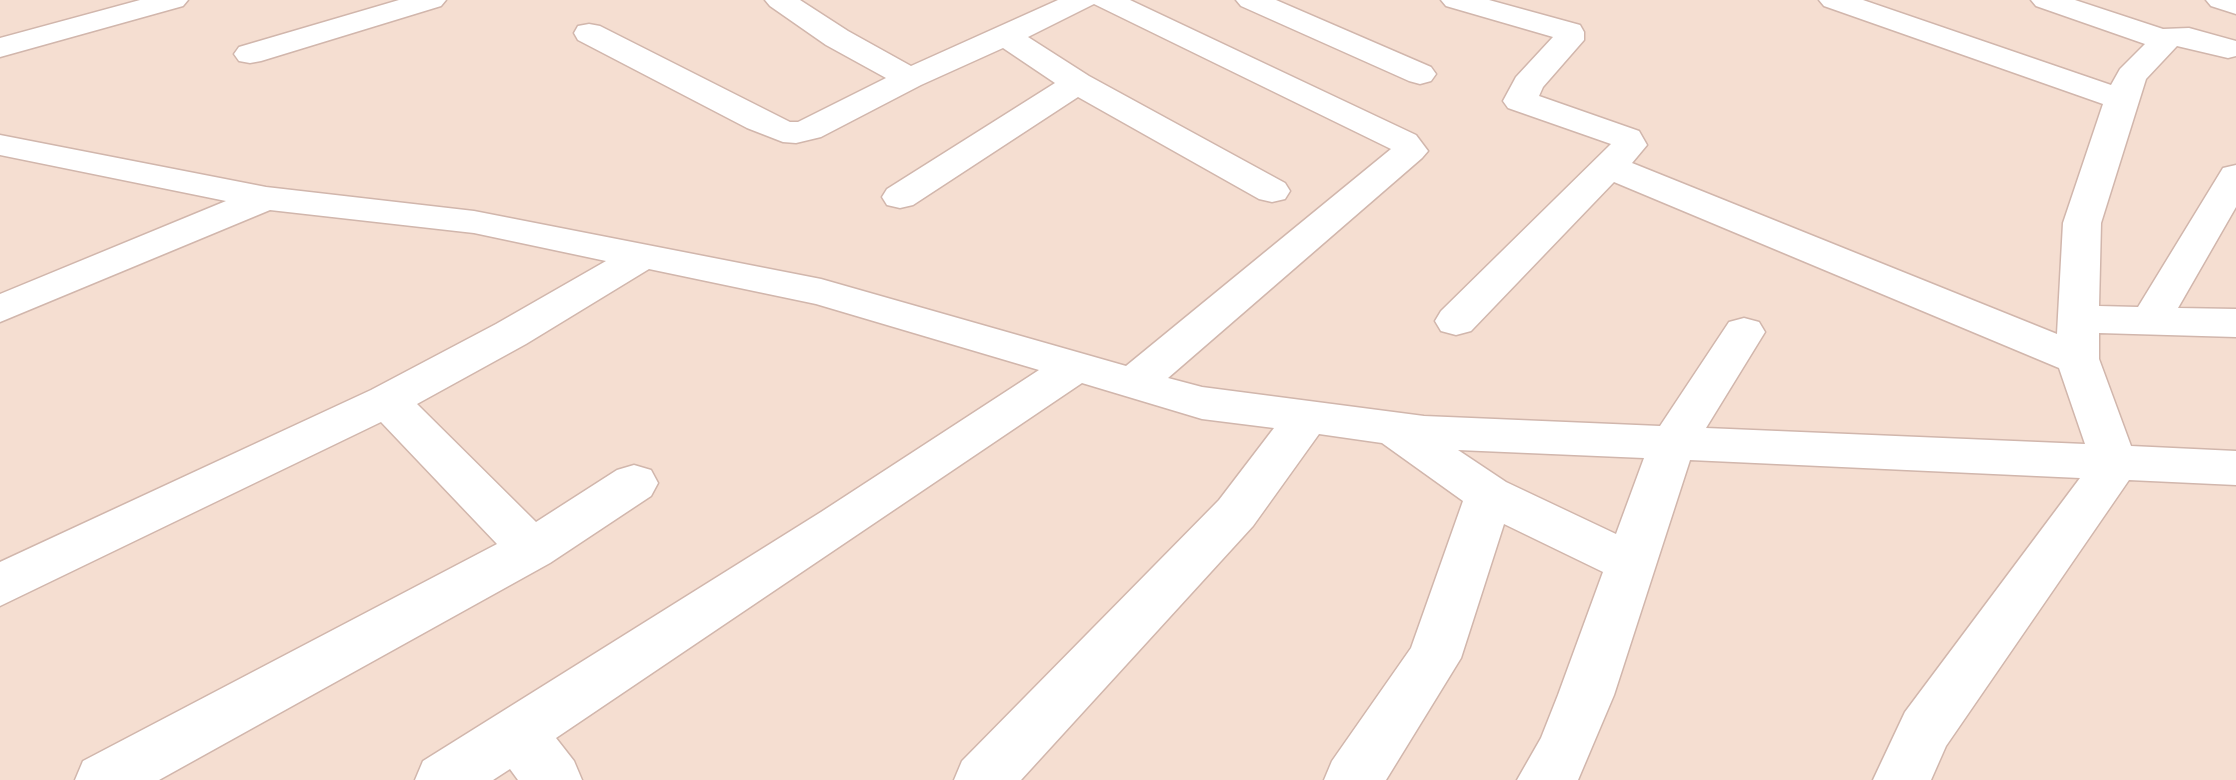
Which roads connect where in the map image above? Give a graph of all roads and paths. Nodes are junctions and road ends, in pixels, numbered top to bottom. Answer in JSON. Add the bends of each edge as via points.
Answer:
{"nodes":[{"id":1,"x":59,"y":0,"type":"edge"},
{"id":2,"x":173,"y":0,"type":"edge"},
{"id":3,"x":431,"y":0,"type":"edge"},
{"id":4,"x":780,"y":0,"type":"edge"},
{"id":5,"x":1082,"y":0,"type":"edge"},
{"id":6,"x":1106,"y":0,"type":"edge"},
{"id":7,"x":1251,"y":0,"type":"edge"},
{"id":8,"x":1456,"y":0,"type":"edge"},
{"id":9,"x":1834,"y":0,"type":"edge"},
{"id":10,"x":2046,"y":0,"type":"edge"},
{"id":11,"x":2221,"y":0,"type":"edge"},
{"id":12,"x":2236,"y":5,"type":"edge"},
{"id":13,"x":79,"y":26,"type":"junction"},
{"id":14,"x":589,"y":33,"type":"dead end"},
{"id":15,"x":1005,"y":36,"type":"junction"},
{"id":16,"x":2165,"y":40,"type":"junction"},
{"id":17,"x":0,"y":48,"type":"edge"},
{"id":18,"x":2233,"y":48,"type":"edge"},
{"id":19,"x":250,"y":54,"type":"dead end"},
{"id":20,"x":1420,"y":74,"type":"dead end"},
{"id":21,"x":910,"y":78,"type":"junction"},
{"id":22,"x":1077,"y":83,"type":"junction"},
{"id":23,"x":2121,"y":99,"type":"junction"},
{"id":24,"x":0,"y":145,"type":"edge"},
{"id":25,"x":1610,"y":167,"type":"junction"},
{"id":26,"x":2236,"y":176,"type":"edge"},
{"id":27,"x":1272,"y":191,"type":"dead end"},
{"id":28,"x":900,"y":197,"type":"dead end"},
{"id":29,"x":266,"y":198,"type":"junction"},
{"id":30,"x":643,"y":256,"type":"junction"},
{"id":31,"x":0,"y":309,"type":"edge"},
{"id":32,"x":1456,"y":321,"type":"dead end"},
{"id":33,"x":2150,"y":321,"type":"junction"},
{"id":34,"x":2236,"y":323,"type":"edge"},
{"id":35,"x":1744,"y":332,"type":"dead end"},
{"id":36,"x":2078,"y":339,"type":"junction"},
{"id":37,"x":1076,"y":366,"type":"junction"},
{"id":38,"x":1134,"y":383,"type":"junction"},
{"id":39,"x":387,"y":401,"type":"junction"},
{"id":40,"x":1307,"y":417,"type":"junction"},
{"id":41,"x":1396,"y":430,"type":"junction"},
{"id":42,"x":1672,"y":444,"type":"junction"},
{"id":43,"x":2115,"y":465,"type":"junction"},
{"id":44,"x":2236,"y":468,"type":"edge"},
{"id":45,"x":634,"y":483,"type":"dead end"},
{"id":46,"x":1489,"y":495,"type":"junction"},
{"id":47,"x":532,"y":549,"type":"junction"},
{"id":48,"x":1632,"y":564,"type":"junction"},
{"id":49,"x":0,"y":585,"type":"edge"},
{"id":50,"x":517,"y":733,"type":"junction"},
{"id":51,"x":104,"y":780,"type":"edge"},
{"id":52,"x":444,"y":780,"type":"edge"},
{"id":53,"x":553,"y":780,"type":"edge"},
{"id":54,"x":983,"y":780,"type":"edge"},
{"id":55,"x":1353,"y":780,"type":"edge"},
{"id":56,"x":1546,"y":780,"type":"edge"},
{"id":57,"x":1902,"y":780,"type":"edge"}],
"edges":[{"from":1,"to":13,"type":"street"},
{"from":2,"to":13,"type":"street"},
{"from":3,"to":19,"type":"street"},
{"from":4,"to":21,"type":"street"},
{"from":5,"to":15,"type":"street"},
{"from":6,"to":38,"type":"street","via":[[1404,142],[1410,151]]},
{"from":7,"to":20,"type":"street"},
{"from":8,"to":25,"type":"street","via":[[1569,32],[1520,101],[1627,138],[1630,145]]},
{"from":9,"to":23,"type":"street"},
{"from":10,"to":16,"type":"street"},
{"from":11,"to":12,"type":"street"},
{"from":13,"to":17,"type":"street"},
{"from":14,"to":21,"type":"street","via":[[783,132],[809,130]]},
{"from":15,"to":21,"type":"street"},
{"from":15,"to":22,"type":"street"},
{"from":16,"to":18,"type":"street","via":[[2179,35]]},
{"from":16,"to":23,"type":"street","via":[[2131,76]]},
{"from":22,"to":27,"type":"street"},
{"from":22,"to":28,"type":"street"},
{"from":23,"to":36,"type":"street","via":[[2082,223]]},
{"from":24,"to":29,"type":"street"},
{"from":25,"to":32,"type":"street"},
{"from":25,"to":36,"type":"street"},
{"from":26,"to":33,"type":"street"},
{"from":29,"to":30,"type":"street","via":[[474,222]]},
{"from":29,"to":31,"type":"street"},
{"from":30,"to":37,"type":"street","via":[[821,292]]},
{"from":30,"to":39,"type":"street"},
{"from":33,"to":34,"type":"street"},
{"from":33,"to":36,"type":"street"},
{"from":35,"to":42,"type":"street"},
{"from":36,"to":43,"type":"street"},
{"from":37,"to":38,"type":"street"},
{"from":37,"to":50,"type":"street"},
{"from":38,"to":40,"type":"street","via":[[1202,403]]},
{"from":39,"to":47,"type":"street"},
{"from":39,"to":49,"type":"street"},
{"from":40,"to":41,"type":"street"},
{"from":40,"to":54,"type":"street","via":[[1236,513]]},
{"from":41,"to":42,"type":"street"},
{"from":41,"to":46,"type":"street"},
{"from":42,"to":43,"type":"street"},
{"from":42,"to":48,"type":"street"},
{"from":43,"to":44,"type":"street"},
{"from":43,"to":57,"type":"street","via":[[1925,730]]},
{"from":45,"to":47,"type":"street"},
{"from":46,"to":48,"type":"street"},
{"from":46,"to":55,"type":"street","via":[[1434,658]]},
{"from":47,"to":51,"type":"street"},
{"from":48,"to":56,"type":"street","via":[[1563,753]]},
{"from":50,"to":52,"type":"street"},
{"from":50,"to":53,"type":"street"}]}
